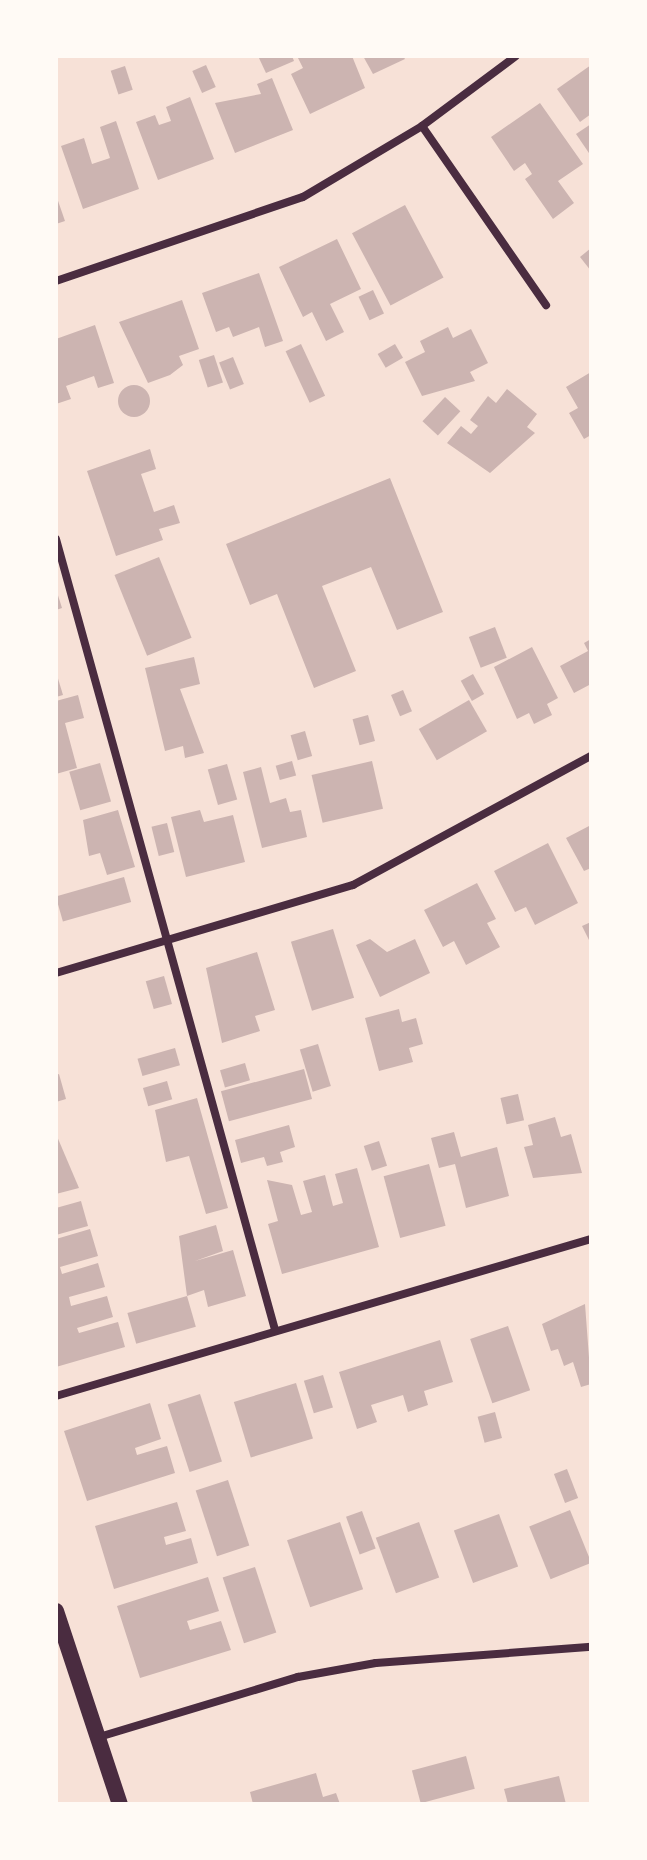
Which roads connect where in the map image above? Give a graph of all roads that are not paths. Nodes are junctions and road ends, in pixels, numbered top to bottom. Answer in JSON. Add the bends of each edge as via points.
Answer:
{"nodes":[{"id":1,"x":516,"y":56,"type":"edge"},
{"id":2,"x":422,"y":126,"type":"junction"},
{"id":3,"x":56,"y":281,"type":"edge"},
{"id":4,"x":546,"y":305,"type":"dead end"},
{"id":5,"x":56,"y":539,"type":"edge"},
{"id":6,"x":591,"y":756,"type":"edge"},
{"id":7,"x":166,"y":943,"type":"junction"},
{"id":8,"x":56,"y":973,"type":"edge"},
{"id":9,"x":591,"y":1239,"type":"edge"},
{"id":10,"x":275,"y":1330,"type":"junction"},
{"id":11,"x":56,"y":1396,"type":"edge"},
{"id":12,"x":56,"y":1611,"type":"edge"},
{"id":13,"x":591,"y":1647,"type":"edge"},
{"id":14,"x":98,"y":1738,"type":"junction"},
{"id":15,"x":120,"y":1804,"type":"edge"}],
"edges":[{"from":1,"to":2,"type":"street"},
{"from":2,"to":3,"type":"street","via":[[303,197]]},
{"from":2,"to":4,"type":"street"},
{"from":5,"to":7,"type":"street"},
{"from":6,"to":7,"type":"street","via":[[353,885]]},
{"from":7,"to":8,"type":"street"},
{"from":7,"to":10,"type":"street"},
{"from":9,"to":10,"type":"street"},
{"from":10,"to":11,"type":"street"},
{"from":12,"to":14,"type":"main road"},
{"from":13,"to":14,"type":"street","via":[[376,1663],[298,1677]]},
{"from":14,"to":15,"type":"main road"}]}
